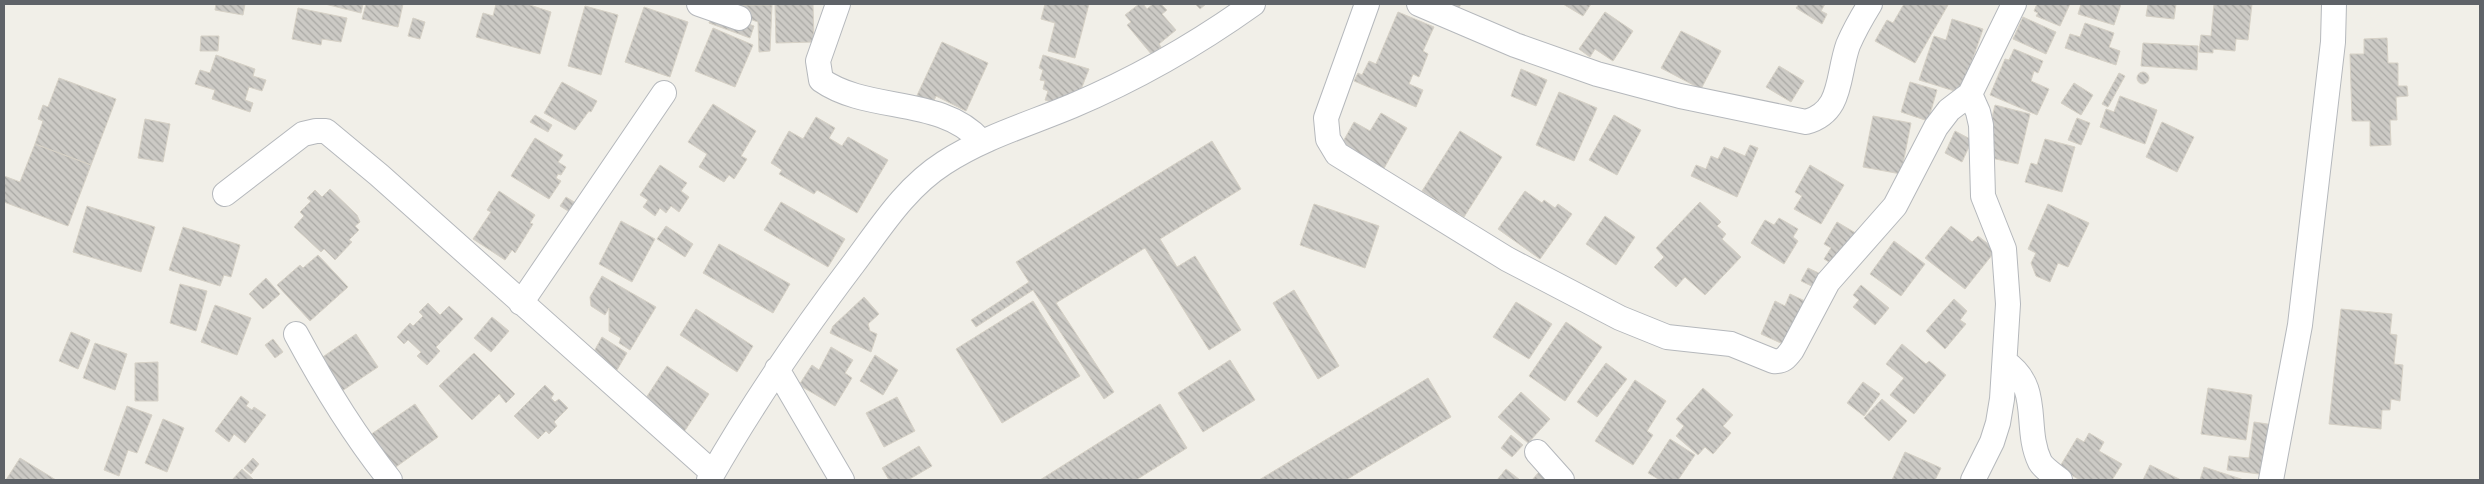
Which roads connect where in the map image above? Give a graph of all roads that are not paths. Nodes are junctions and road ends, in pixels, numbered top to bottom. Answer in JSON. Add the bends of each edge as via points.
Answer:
{"nodes":[{"id":1,"x":699,"y":4,"type":"edge"},
{"id":2,"x":838,"y":4,"type":"edge"},
{"id":3,"x":1253,"y":4,"type":"edge"},
{"id":4,"x":1366,"y":4,"type":"edge"},
{"id":5,"x":1419,"y":4,"type":"edge"},
{"id":6,"x":1870,"y":4,"type":"edge"},
{"id":7,"x":2014,"y":4,"type":"edge"},
{"id":8,"x":2334,"y":4,"type":"edge"},
{"id":9,"x":739,"y":18,"type":"dead end"},
{"id":10,"x":664,"y":93,"type":"dead end"},
{"id":11,"x":1970,"y":94,"type":"junction"},
{"id":12,"x":981,"y":141,"type":"junction"},
{"id":13,"x":225,"y":194,"type":"dead end"},
{"id":14,"x":521,"y":303,"type":"junction"},
{"id":15,"x":296,"y":334,"type":"dead end"},
{"id":16,"x":2005,"y":362,"type":"junction"},
{"id":17,"x":778,"y":369,"type":"junction"},
{"id":18,"x":1538,"y":452,"type":"dead end"},
{"id":19,"x":711,"y":476,"type":"edge"},
{"id":20,"x":390,"y":480,"type":"edge"},
{"id":21,"x":842,"y":480,"type":"edge"},
{"id":22,"x":1562,"y":480,"type":"edge"},
{"id":23,"x":1974,"y":480,"type":"edge"},
{"id":24,"x":2060,"y":480,"type":"edge"},
{"id":25,"x":2271,"y":480,"type":"edge"}],
"edges":[{"from":1,"to":9,"type":"street"},
{"from":2,"to":12,"type":"street","via":[[818,61],[821,80],[866,98],[953,120]]},
{"from":3,"to":12,"type":"street","via":[[1190,45],[1112,87]]},
{"from":4,"to":11,"type":"street","via":[[1326,118],[1328,139],[1337,154],[1507,259],[1620,318],[1667,336],[1731,344],[1780,362],[1792,350],[1828,282],[1895,206],[1936,127],[1949,110]]},
{"from":5,"to":6,"type":"street","via":[[1515,45],[1597,74],[1680,96],[1806,122],[1817,119],[1833,104],[1848,46]]},
{"from":7,"to":11,"type":"street"},
{"from":8,"to":25,"type":"street","via":[[2333,42],[2300,325]]},
{"from":10,"to":14,"type":"street"},
{"from":11,"to":16,"type":"street","via":[[1981,125],[1984,196],[2004,249],[2008,304]]},
{"from":12,"to":17,"type":"street","via":[[920,181],[895,208]]},
{"from":13,"to":14,"type":"street","via":[[297,138],[316,131],[326,132],[379,175]]},
{"from":14,"to":19,"type":"street"},
{"from":15,"to":20,"type":"street","via":[[333,400]]},
{"from":16,"to":23,"type":"street","via":[[1998,423]]},
{"from":16,"to":24,"type":"street","via":[[2024,382],[2041,464]]},
{"from":17,"to":19,"type":"street"},
{"from":17,"to":21,"type":"street"},
{"from":18,"to":22,"type":"street"}]}
